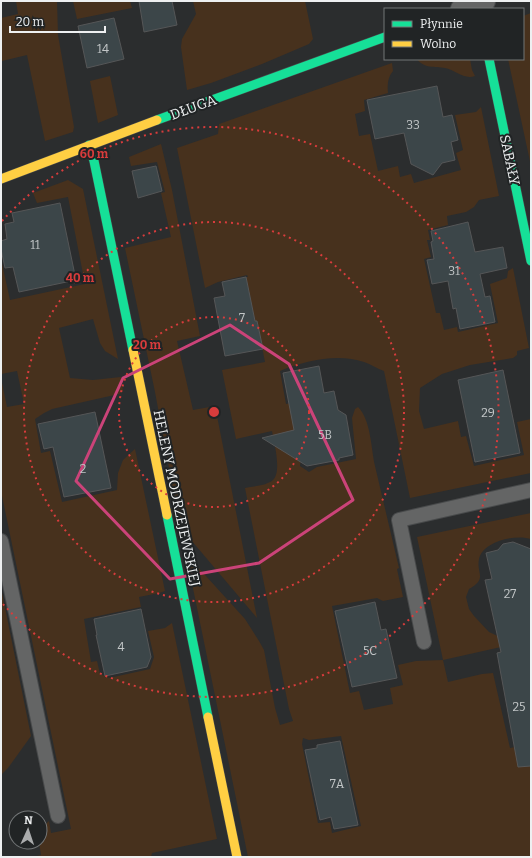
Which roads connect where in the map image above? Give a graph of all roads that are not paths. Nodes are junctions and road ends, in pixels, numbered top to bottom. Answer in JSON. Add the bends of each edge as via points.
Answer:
{"nodes":[{"id":1,"x":384,"y":37,"type":"edge"},
{"id":2,"x":489,"y":60,"type":"edge"},
{"id":3,"x":89,"y":145,"type":"junction"},
{"id":4,"x":1,"y":179,"type":"edge"},
{"id":5,"x":531,"y":261,"type":"edge"},
{"id":6,"x":531,"y":490,"type":"edge"},
{"id":7,"x":1,"y":541,"type":"edge"},
{"id":8,"x":424,"y":642,"type":"dead end"},
{"id":9,"x":58,"y":816,"type":"dead end"},
{"id":10,"x":237,"y":857,"type":"edge"}],
"edges":[{"from":1,"to":3,"type":"street","name":"DŁUGA"},
{"from":2,"to":5,"type":"street","name":"SABAŁY"},
{"from":3,"to":4,"type":"street","name":"DŁUGA"},
{"from":3,"to":10,"type":"street","name":"HELENY MODRZEJEWSKIEJ"},
{"from":6,"to":8,"type":"lane","via":[[400,520]]},
{"from":7,"to":9,"type":"lane"}]}
